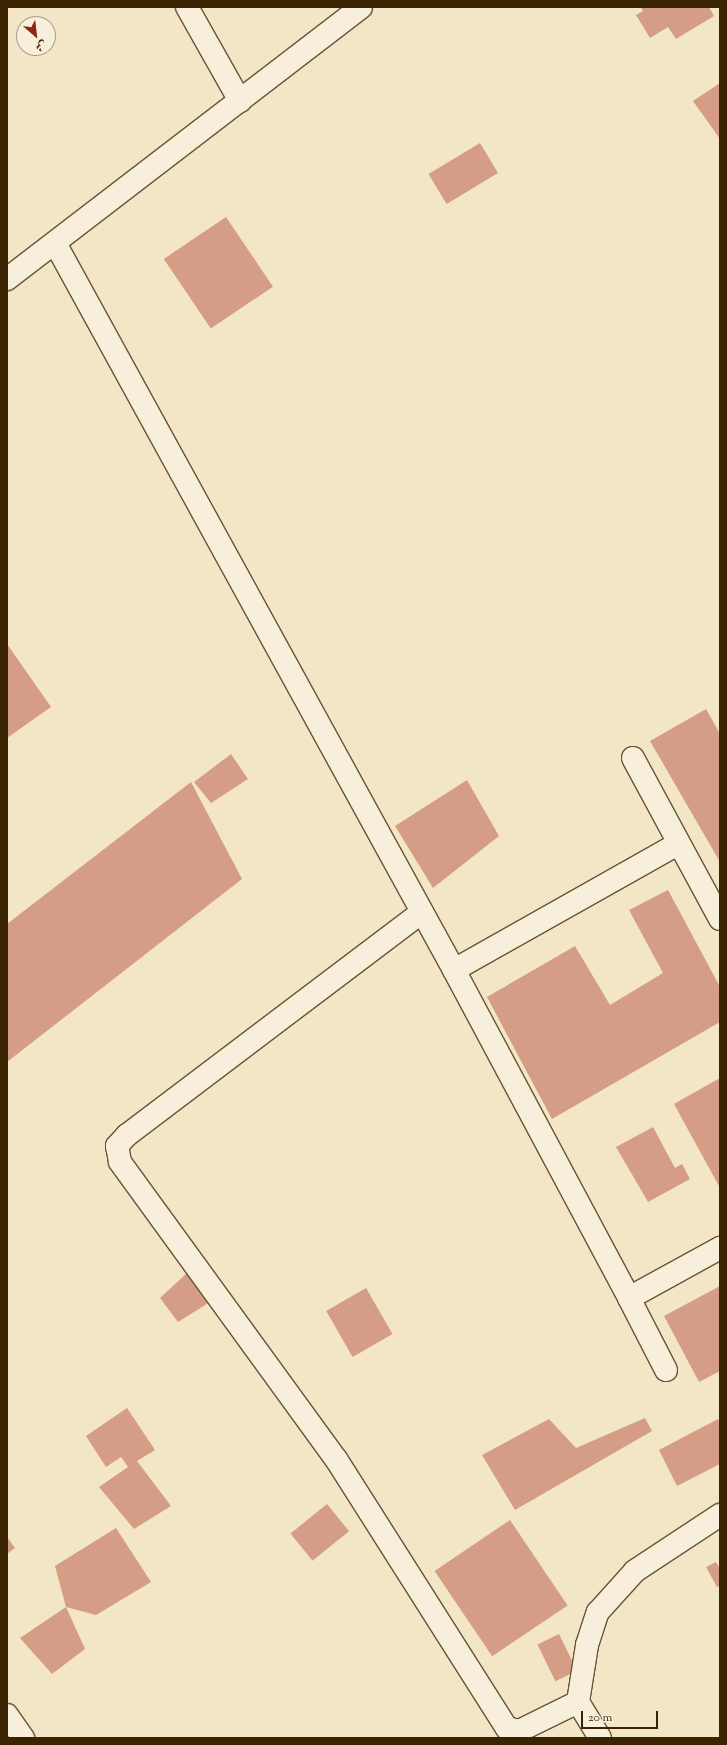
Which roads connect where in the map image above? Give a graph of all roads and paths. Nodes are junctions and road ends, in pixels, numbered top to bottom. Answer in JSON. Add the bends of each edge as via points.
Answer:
{"nodes":[{"id":1,"x":187,"y":7,"type":"edge"},
{"id":2,"x":361,"y":7,"type":"edge"},
{"id":3,"x":240,"y":101,"type":"junction"},
{"id":4,"x":55,"y":243,"type":"junction"},
{"id":5,"x":7,"y":279,"type":"edge"},
{"id":6,"x":633,"y":758,"type":"dead end"},
{"id":7,"x":679,"y":843,"type":"junction"},
{"id":8,"x":422,"y":912,"type":"junction"},
{"id":9,"x":720,"y":919,"type":"edge"},
{"id":10,"x":454,"y":970,"type":"junction"},
{"id":11,"x":720,"y":1248,"type":"edge"},
{"id":12,"x":629,"y":1298,"type":"junction"},
{"id":13,"x":666,"y":1370,"type":"dead end"},
{"id":14,"x":720,"y":1515,"type":"edge"},
{"id":15,"x":578,"y":1702,"type":"junction"},
{"id":16,"x":7,"y":1715,"type":"edge"},
{"id":17,"x":23,"y":1738,"type":"edge"},
{"id":18,"x":600,"y":1738,"type":"edge"}],
"edges":[{"from":1,"to":3,"type":"street"},
{"from":2,"to":3,"type":"street"},
{"from":3,"to":4,"type":"street"},
{"from":4,"to":5,"type":"street"},
{"from":4,"to":8,"type":"street"},
{"from":6,"to":7,"type":"street"},
{"from":7,"to":9,"type":"street"},
{"from":7,"to":10,"type":"street"},
{"from":8,"to":10,"type":"street"},
{"from":8,"to":15,"type":"street","via":[[126,1135],[117,1146],[120,1162],[336,1459],[507,1728],[519,1732]]},
{"from":10,"to":12,"type":"street"},
{"from":11,"to":12,"type":"street"},
{"from":12,"to":13,"type":"street"},
{"from":14,"to":15,"type":"street","via":[[635,1571],[598,1612],[587,1645]]},
{"from":15,"to":18,"type":"street"},
{"from":16,"to":17,"type":"street"}]}
